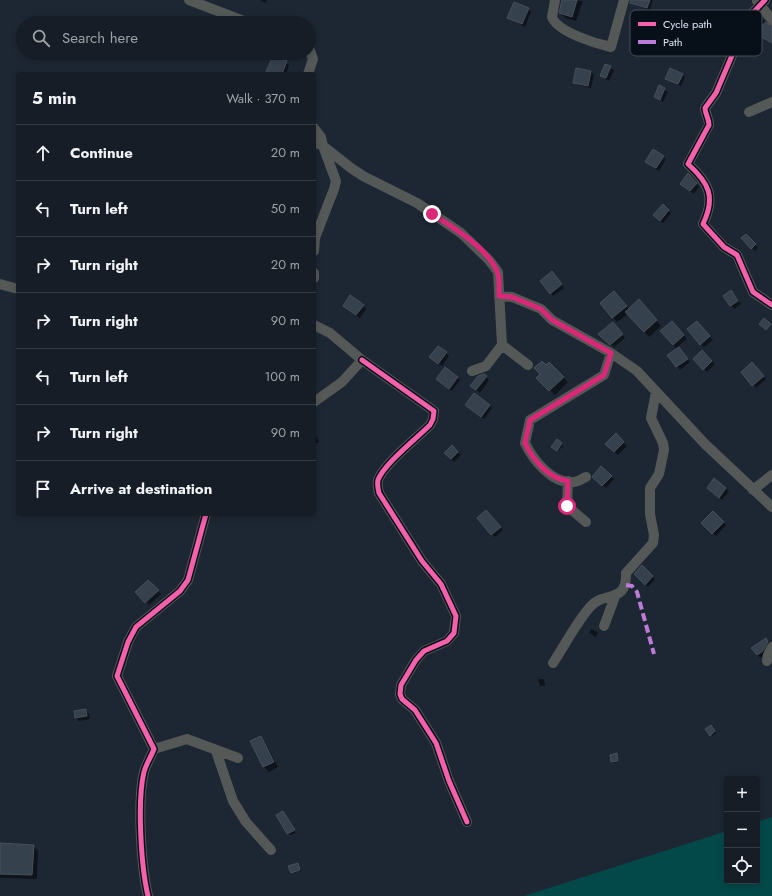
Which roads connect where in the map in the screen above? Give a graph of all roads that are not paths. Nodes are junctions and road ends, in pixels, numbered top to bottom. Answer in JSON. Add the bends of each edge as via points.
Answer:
{"nodes":[{"id":1,"x":190,"y":0,"type":"edge"},
{"id":2,"x":555,"y":0,"type":"edge"},
{"id":3,"x":624,"y":0,"type":"edge"},
{"id":4,"x":760,"y":2,"type":"edge"},
{"id":5,"x":231,"y":16,"type":"edge"},
{"id":6,"x":772,"y":20,"type":"edge"},
{"id":7,"x":732,"y":56,"type":"edge"},
{"id":8,"x":313,"y":60,"type":"edge"},
{"id":9,"x":309,"y":72,"type":"edge"},
{"id":10,"x":772,"y":102,"type":"edge"},
{"id":11,"x":749,"y":112,"type":"dead end"},
{"id":12,"x":316,"y":131,"type":"edge"},
{"id":13,"x":319,"y":144,"type":"edge"},
{"id":14,"x":316,"y":235,"type":"edge"},
{"id":15,"x":0,"y":284,"type":"edge"},
{"id":16,"x":16,"y":288,"type":"edge"},
{"id":17,"x":499,"y":296,"type":"junction"},
{"id":18,"x":772,"y":305,"type":"edge"},
{"id":19,"x":316,"y":326,"type":"edge"},
{"id":20,"x":502,"y":345,"type":"junction"},
{"id":21,"x":611,"y":353,"type":"junction"},
{"id":22,"x":362,"y":360,"type":"junction"},
{"id":23,"x":528,"y":365,"type":"dead end"},
{"id":24,"x":472,"y":371,"type":"dead end"},
{"id":25,"x":656,"y":392,"type":"junction"},
{"id":26,"x":316,"y":401,"type":"edge"},
{"id":27,"x":772,"y":475,"type":"edge"},
{"id":28,"x":586,"y":477,"type":"dead end"},
{"id":29,"x":568,"y":481,"type":"junction"},
{"id":30,"x":753,"y":490,"type":"junction"},
{"id":31,"x":772,"y":507,"type":"edge"},
{"id":32,"x":205,"y":516,"type":"edge"},
{"id":33,"x":586,"y":522,"type":"dead end"},
{"id":34,"x":616,"y":594,"type":"junction"},
{"id":35,"x":604,"y":626,"type":"dead end"},
{"id":36,"x":772,"y":647,"type":"edge"},
{"id":37,"x":767,"y":661,"type":"dead end"},
{"id":38,"x":552,"y":663,"type":"dead end"},
{"id":39,"x":154,"y":749,"type":"junction"},
{"id":40,"x":216,"y":751,"type":"junction"},
{"id":41,"x":238,"y":758,"type":"dead end"},
{"id":42,"x":467,"y":822,"type":"dead end"},
{"id":43,"x":271,"y":850,"type":"dead end"},
{"id":44,"x":148,"y":896,"type":"edge"}],
"edges":[{"from":1,"to":5,"type":"street"},
{"from":2,"to":3,"type":"street","via":[[552,18],[556,25],[598,44],[611,47]]},
{"from":4,"to":6,"type":"street"},
{"from":7,"to":18,"type":"street","via":[[716,94],[705,108],[709,125],[688,164],[708,188],[710,210],[703,224],[724,247],[737,256],[753,292],[761,300]]},
{"from":8,"to":9,"type":"street"},
{"from":10,"to":11,"type":"street"},
{"from":12,"to":13,"type":"street","via":[[321,137]]},
{"from":13,"to":14,"type":"street","via":[[336,181]]},
{"from":13,"to":17,"type":"street","via":[[363,176],[417,202],[477,247],[498,272]]},
{"from":15,"to":16,"type":"street"},
{"from":17,"to":20,"type":"street"},
{"from":17,"to":21,"type":"street","via":[[512,297],[541,309],[552,320]]},
{"from":19,"to":22,"type":"street","via":[[330,333]]},
{"from":20,"to":23,"type":"street"},
{"from":20,"to":24,"type":"street","via":[[486,366]]},
{"from":21,"to":25,"type":"street","via":[[637,371]]},
{"from":21,"to":29,"type":"street","via":[[604,375],[530,420],[525,443],[530,453],[548,472]]},
{"from":22,"to":26,"type":"street","via":[[342,382]]},
{"from":22,"to":42,"type":"street","via":[[434,411],[430,425],[392,460],[378,480],[378,487],[379,493],[413,547],[441,584],[456,616],[454,633],[447,641],[424,651],[416,660],[401,685],[400,694],[415,710],[436,743]]},
{"from":25,"to":30,"type":"street"},
{"from":25,"to":34,"type":"street","via":[[651,418],[664,450],[658,474],[650,488],[650,514],[654,535],[652,543],[626,573],[623,591]]},
{"from":27,"to":30,"type":"street"},
{"from":28,"to":29,"type":"street","via":[[574,482]]},
{"from":29,"to":33,"type":"street","via":[[567,506]]},
{"from":30,"to":31,"type":"street"},
{"from":32,"to":39,"type":"street","via":[[191,570],[184,586],[136,627],[117,676]]},
{"from":34,"to":35,"type":"street"},
{"from":34,"to":38,"type":"street","via":[[591,605]]},
{"from":36,"to":37,"type":"street"},
{"from":39,"to":40,"type":"street","via":[[187,739]]},
{"from":39,"to":44,"type":"street","via":[[144,771],[141,800]]},
{"from":40,"to":41,"type":"street"},
{"from":40,"to":43,"type":"street","via":[[233,801],[246,822]]}]}
